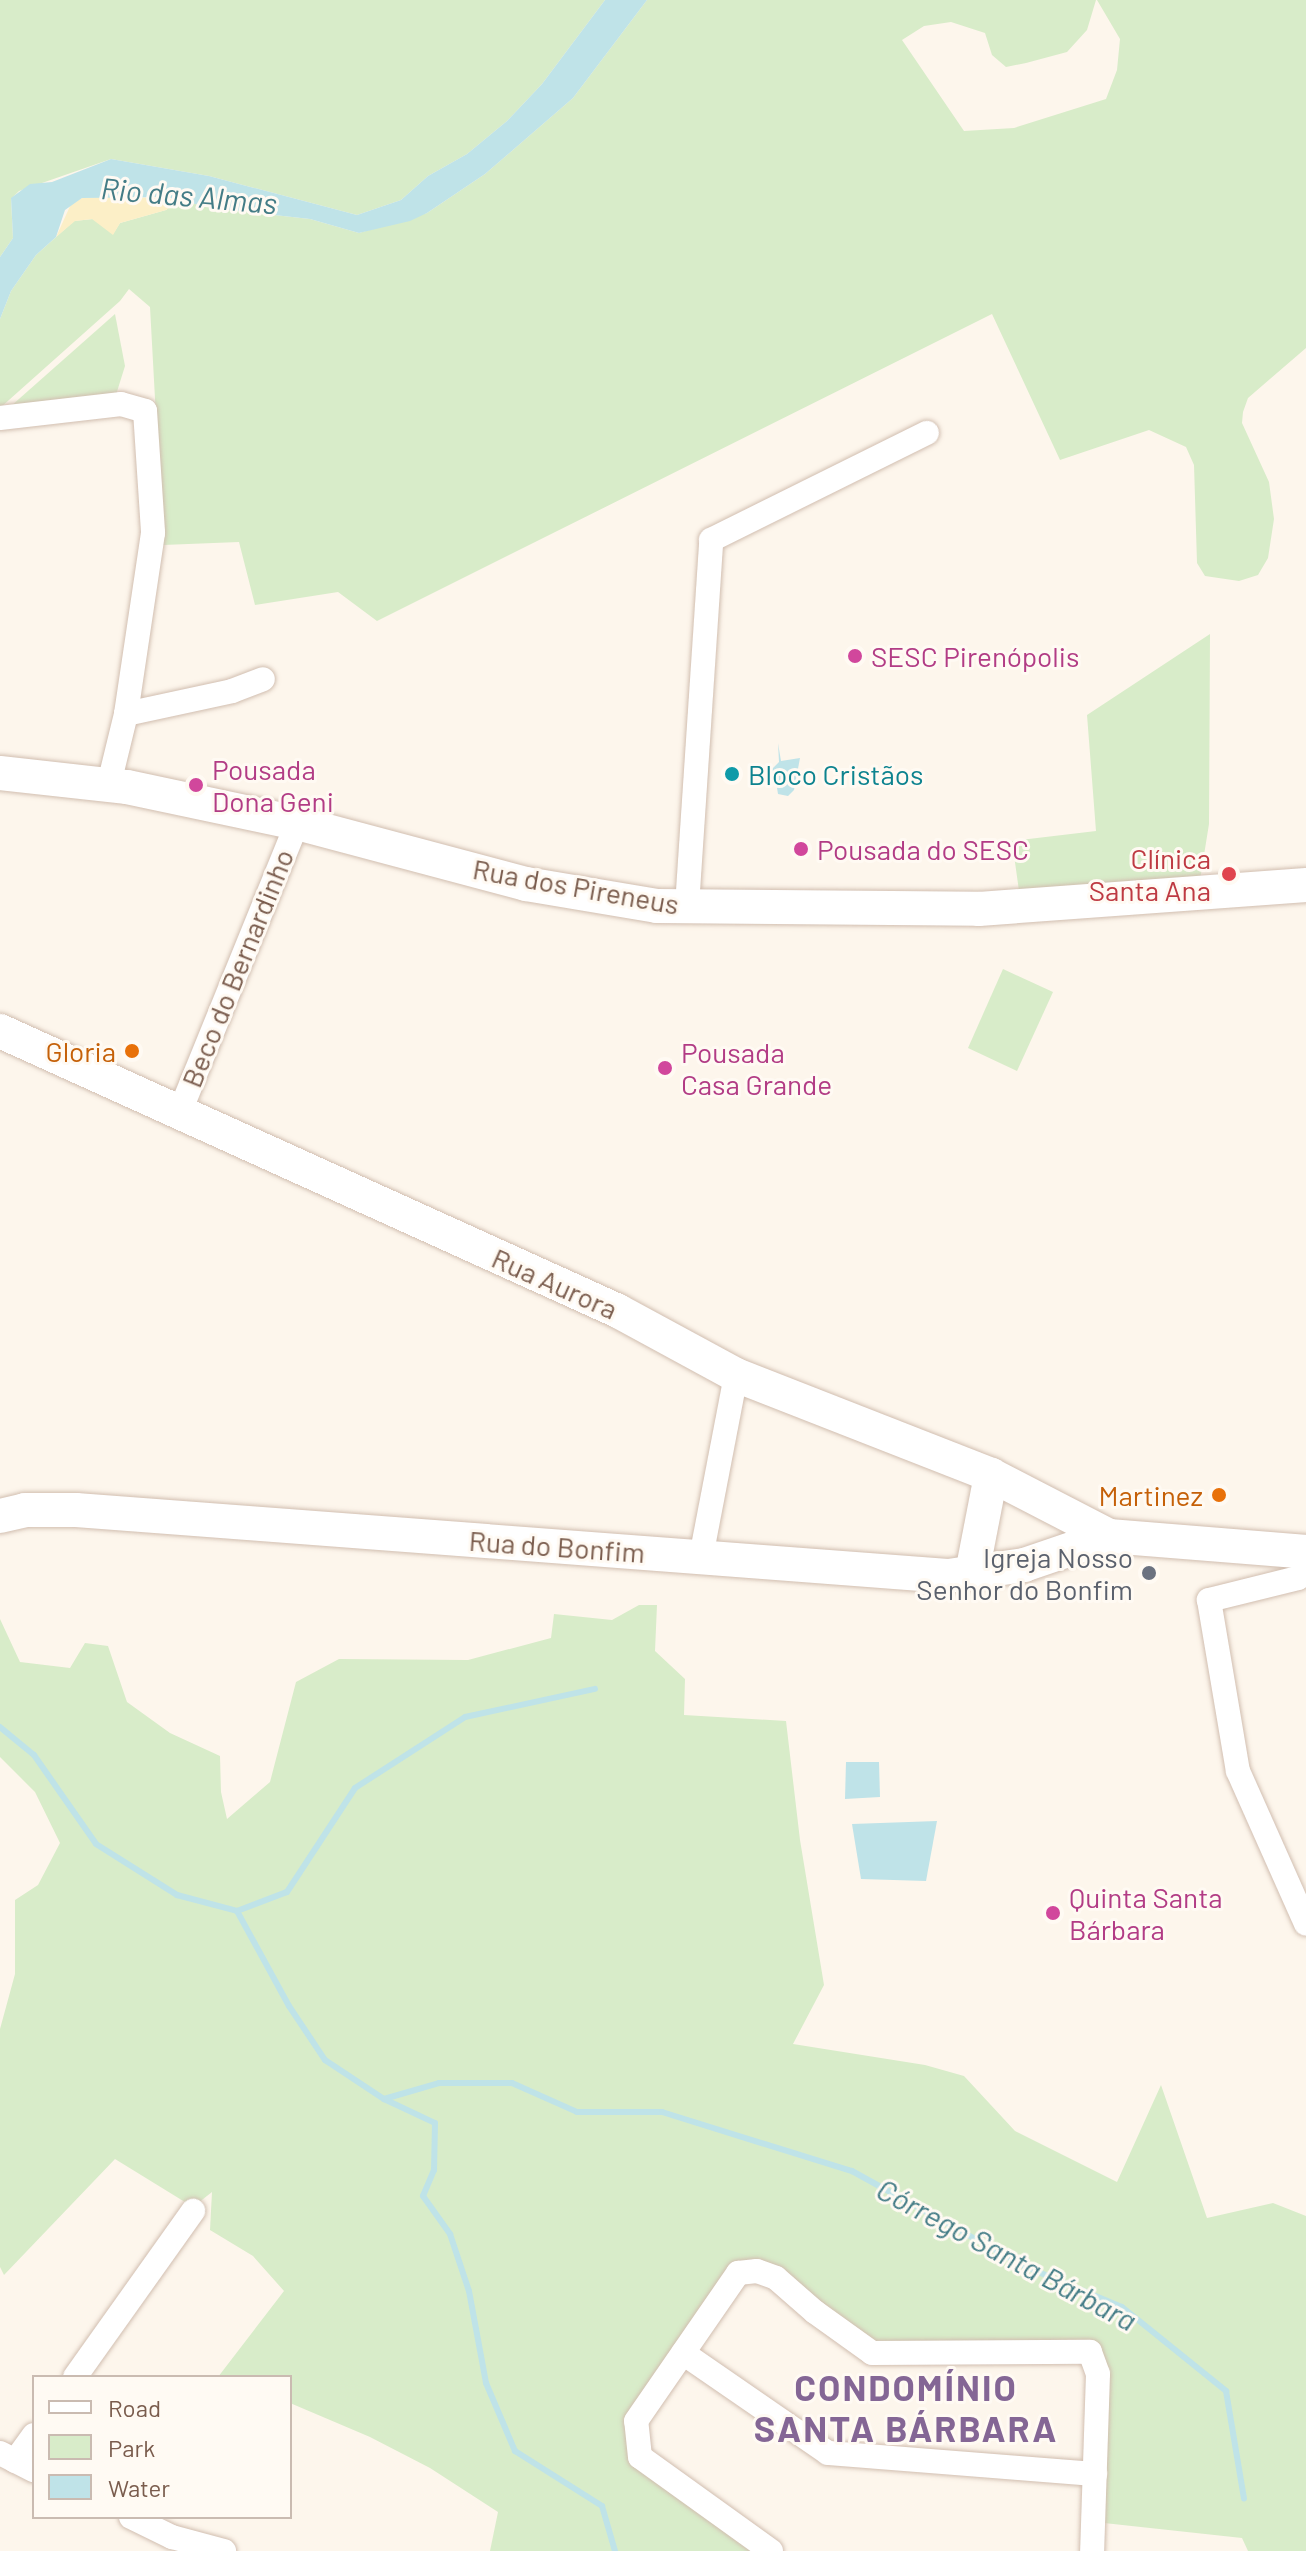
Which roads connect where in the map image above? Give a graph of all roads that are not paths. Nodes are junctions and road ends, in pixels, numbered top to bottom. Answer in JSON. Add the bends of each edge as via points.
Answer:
{"nodes":[{"id":1,"x":0,"y":418,"type":"edge"},
{"id":2,"x":927,"y":433,"type":"dead end"},
{"id":3,"x":263,"y":679,"type":"dead end"},
{"id":4,"x":126,"y":714,"type":"junction"},
{"id":5,"x":0,"y":773,"type":"edge"},
{"id":6,"x":109,"y":784,"type":"junction"},
{"id":7,"x":297,"y":823,"type":"junction"},
{"id":8,"x":1295,"y":886,"type":"edge"},
{"id":9,"x":687,"y":906,"type":"junction"},
{"id":10,"x":0,"y":1031,"type":"edge"},
{"id":11,"x":179,"y":1114,"type":"junction"},
{"id":12,"x":736,"y":1375,"type":"junction"},
{"id":13,"x":991,"y":1475,"type":"junction"},
{"id":14,"x":0,"y":1516,"type":"edge"},
{"id":15,"x":1109,"y":1536,"type":"junction"},
{"id":16,"x":1306,"y":1552,"type":"edge"},
{"id":17,"x":701,"y":1557,"type":"junction"},
{"id":18,"x":1306,"y":1570,"type":"edge"},
{"id":19,"x":972,"y":1573,"type":"junction"},
{"id":20,"x":1306,"y":1924,"type":"edge"},
{"id":21,"x":193,"y":2211,"type":"dead end"},
{"id":22,"x":683,"y":2353,"type":"junction"},
{"id":23,"x":76,"y":2375,"type":"edge"},
{"id":24,"x":32,"y":2438,"type":"edge"},
{"id":25,"x":16,"y":2461,"type":"edge"},
{"id":26,"x":1095,"y":2474,"type":"junction"},
{"id":27,"x":134,"y":2519,"type":"edge"},
{"id":28,"x":171,"y":2544,"type":"edge"},
{"id":29,"x":224,"y":2551,"type":"edge"},
{"id":30,"x":771,"y":2551,"type":"edge"},
{"id":31,"x":1092,"y":2551,"type":"edge"}],
"edges":[{"from":1,"to":4,"type":"street","via":[[121,404],[145,411],[153,533]]},
{"from":2,"to":9,"type":"street","via":[[711,540]]},
{"from":3,"to":4,"type":"street"},
{"from":4,"to":6,"type":"street"},
{"from":5,"to":6,"type":"main road","name":"Rua dos Pireneus"},
{"from":6,"to":7,"type":"main road","name":"Rua dos Pireneus"},
{"from":7,"to":9,"type":"main road","name":"Rua dos Pireneus","via":[[526,884],[657,906]]},
{"from":7,"to":11,"type":"street","name":"Beco do Bernardinho"},
{"from":8,"to":9,"type":"main road","name":"Rua dos Pireneus","via":[[979,909]]},
{"from":10,"to":11,"type":"main road","name":"Rua Aurora"},
{"from":11,"to":12,"type":"main road","name":"Rua Aurora","via":[[618,1311]]},
{"from":12,"to":13,"type":"main road","name":"Rua Aurora"},
{"from":12,"to":17,"type":"street"},
{"from":13,"to":15,"type":"main road","name":"Rua Aurora"},
{"from":13,"to":19,"type":"main road"},
{"from":14,"to":17,"type":"main road","name":"Rua do Bonfim","via":[[25,1510],[76,1510]]},
{"from":15,"to":16,"type":"main road"},
{"from":15,"to":19,"type":"main road","name":"Rua do Bonfim","via":[[1024,1565]]},
{"from":17,"to":19,"type":"main road","name":"Rua do Bonfim","via":[[948,1576]]},
{"from":18,"to":20,"type":"street","via":[[1298,1578],[1209,1600],[1238,1771]]},
{"from":21,"to":23,"type":"street"},
{"from":22,"to":26,"type":"street","via":[[828,2453]]},
{"from":22,"to":26,"type":"street","via":[[738,2273],[757,2271],[776,2278],[872,2353],[1090,2352],[1098,2374]]},
{"from":22,"to":30,"type":"street","via":[[636,2421],[640,2457]]},
{"from":24,"to":25,"type":"street"},
{"from":26,"to":31,"type":"street"},
{"from":27,"to":28,"type":"street"},
{"from":28,"to":29,"type":"street"}]}
